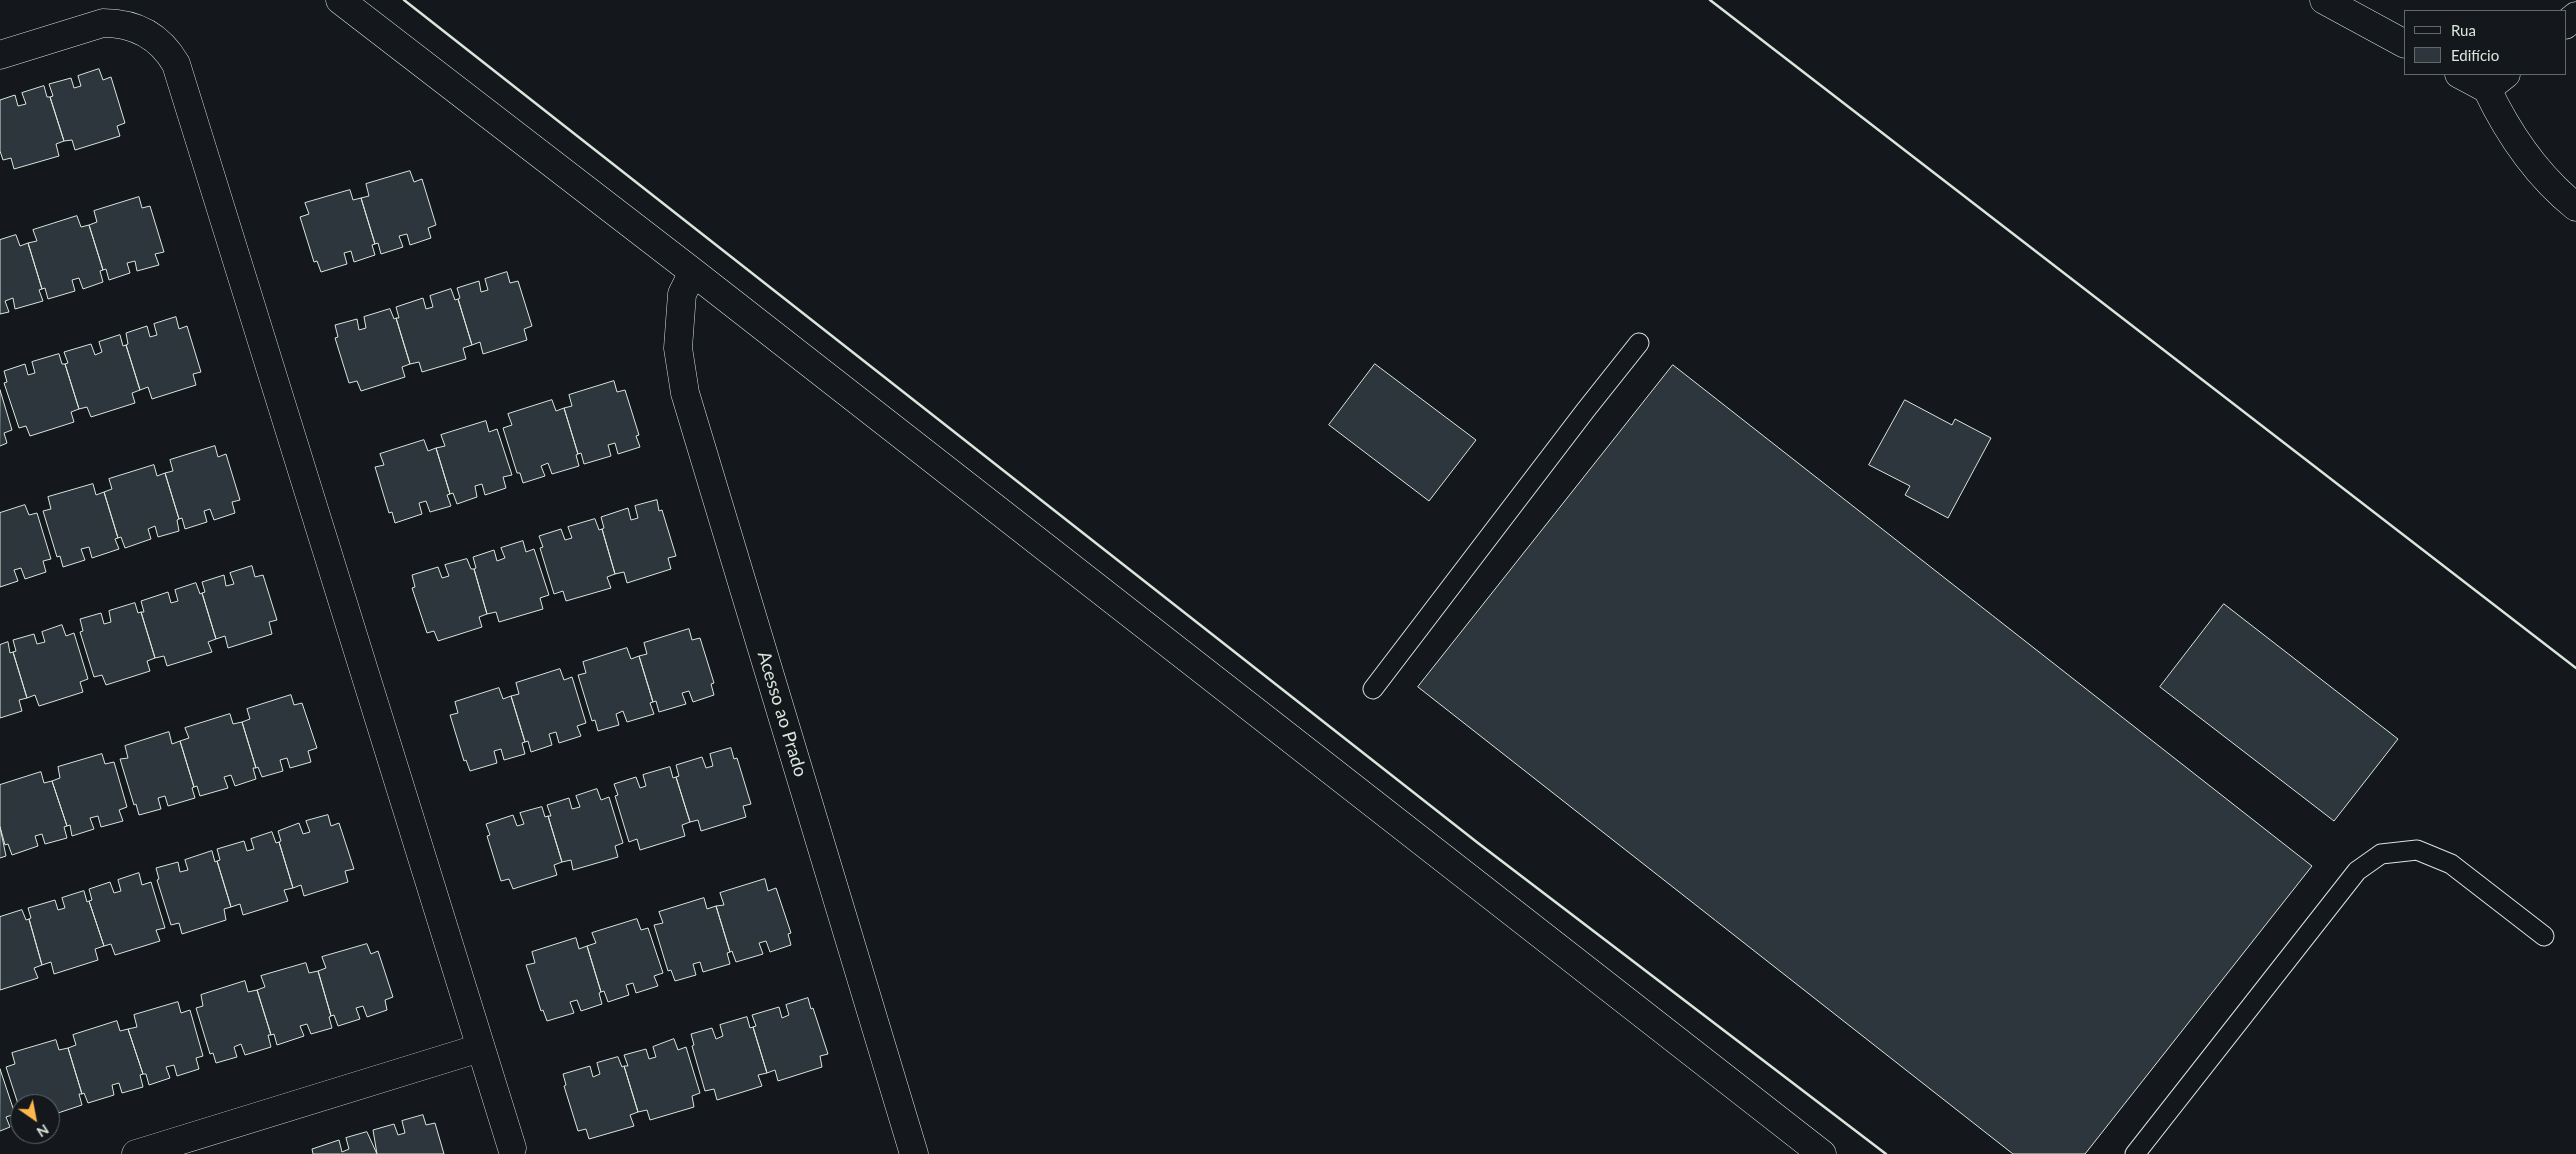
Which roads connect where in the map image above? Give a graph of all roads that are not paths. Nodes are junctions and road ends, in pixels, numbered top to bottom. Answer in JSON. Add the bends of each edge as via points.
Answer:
{"nodes":[{"id":1,"x":340,"y":0,"type":"edge"},
{"id":2,"x":2324,"y":0,"type":"edge"},
{"id":3,"x":2576,"y":16,"type":"edge"},
{"id":4,"x":2566,"y":24,"type":"edge"},
{"id":5,"x":2404,"y":43,"type":"edge"},
{"id":6,"x":0,"y":55,"type":"edge"},
{"id":7,"x":2464,"y":75,"type":"edge"},
{"id":8,"x":2496,"y":82,"type":"edge"},
{"id":9,"x":2576,"y":207,"type":"edge"},
{"id":10,"x":693,"y":272,"type":"junction"},
{"id":11,"x":1639,"y":343,"type":"dead end"},
{"id":12,"x":1373,"y":690,"type":"dead end"},
{"id":13,"x":2544,"y":936,"type":"dead end"},
{"id":14,"x":480,"y":1048,"type":"junction"},
{"id":15,"x":512,"y":1148,"type":"dead end"},
{"id":16,"x":136,"y":1154,"type":"edge"},
{"id":17,"x":914,"y":1154,"type":"edge"},
{"id":18,"x":1822,"y":1154,"type":"edge"},
{"id":19,"x":2135,"y":1154,"type":"edge"}],
"edges":[{"from":1,"to":10,"type":"street"},
{"from":2,"to":5,"type":"street"},
{"from":3,"to":4,"type":"street"},
{"from":6,"to":14,"type":"street","via":[[103,23],[118,23],[148,33],[169,52],[176,64]]},
{"from":7,"to":8,"type":"street"},
{"from":8,"to":9,"type":"street","via":[[2505,125],[2542,177]]},
{"from":10,"to":17,"type":"street","name":"Acesso ao Prado","via":[[682,294],[678,348],[685,393]]},
{"from":10,"to":18,"type":"street"},
{"from":11,"to":12,"type":"lane"},
{"from":13,"to":19,"type":"lane","via":[[2451,864],[2417,850],[2382,854],[2356,872]]},
{"from":14,"to":15,"type":"street"},
{"from":14,"to":16,"type":"street"}]}
